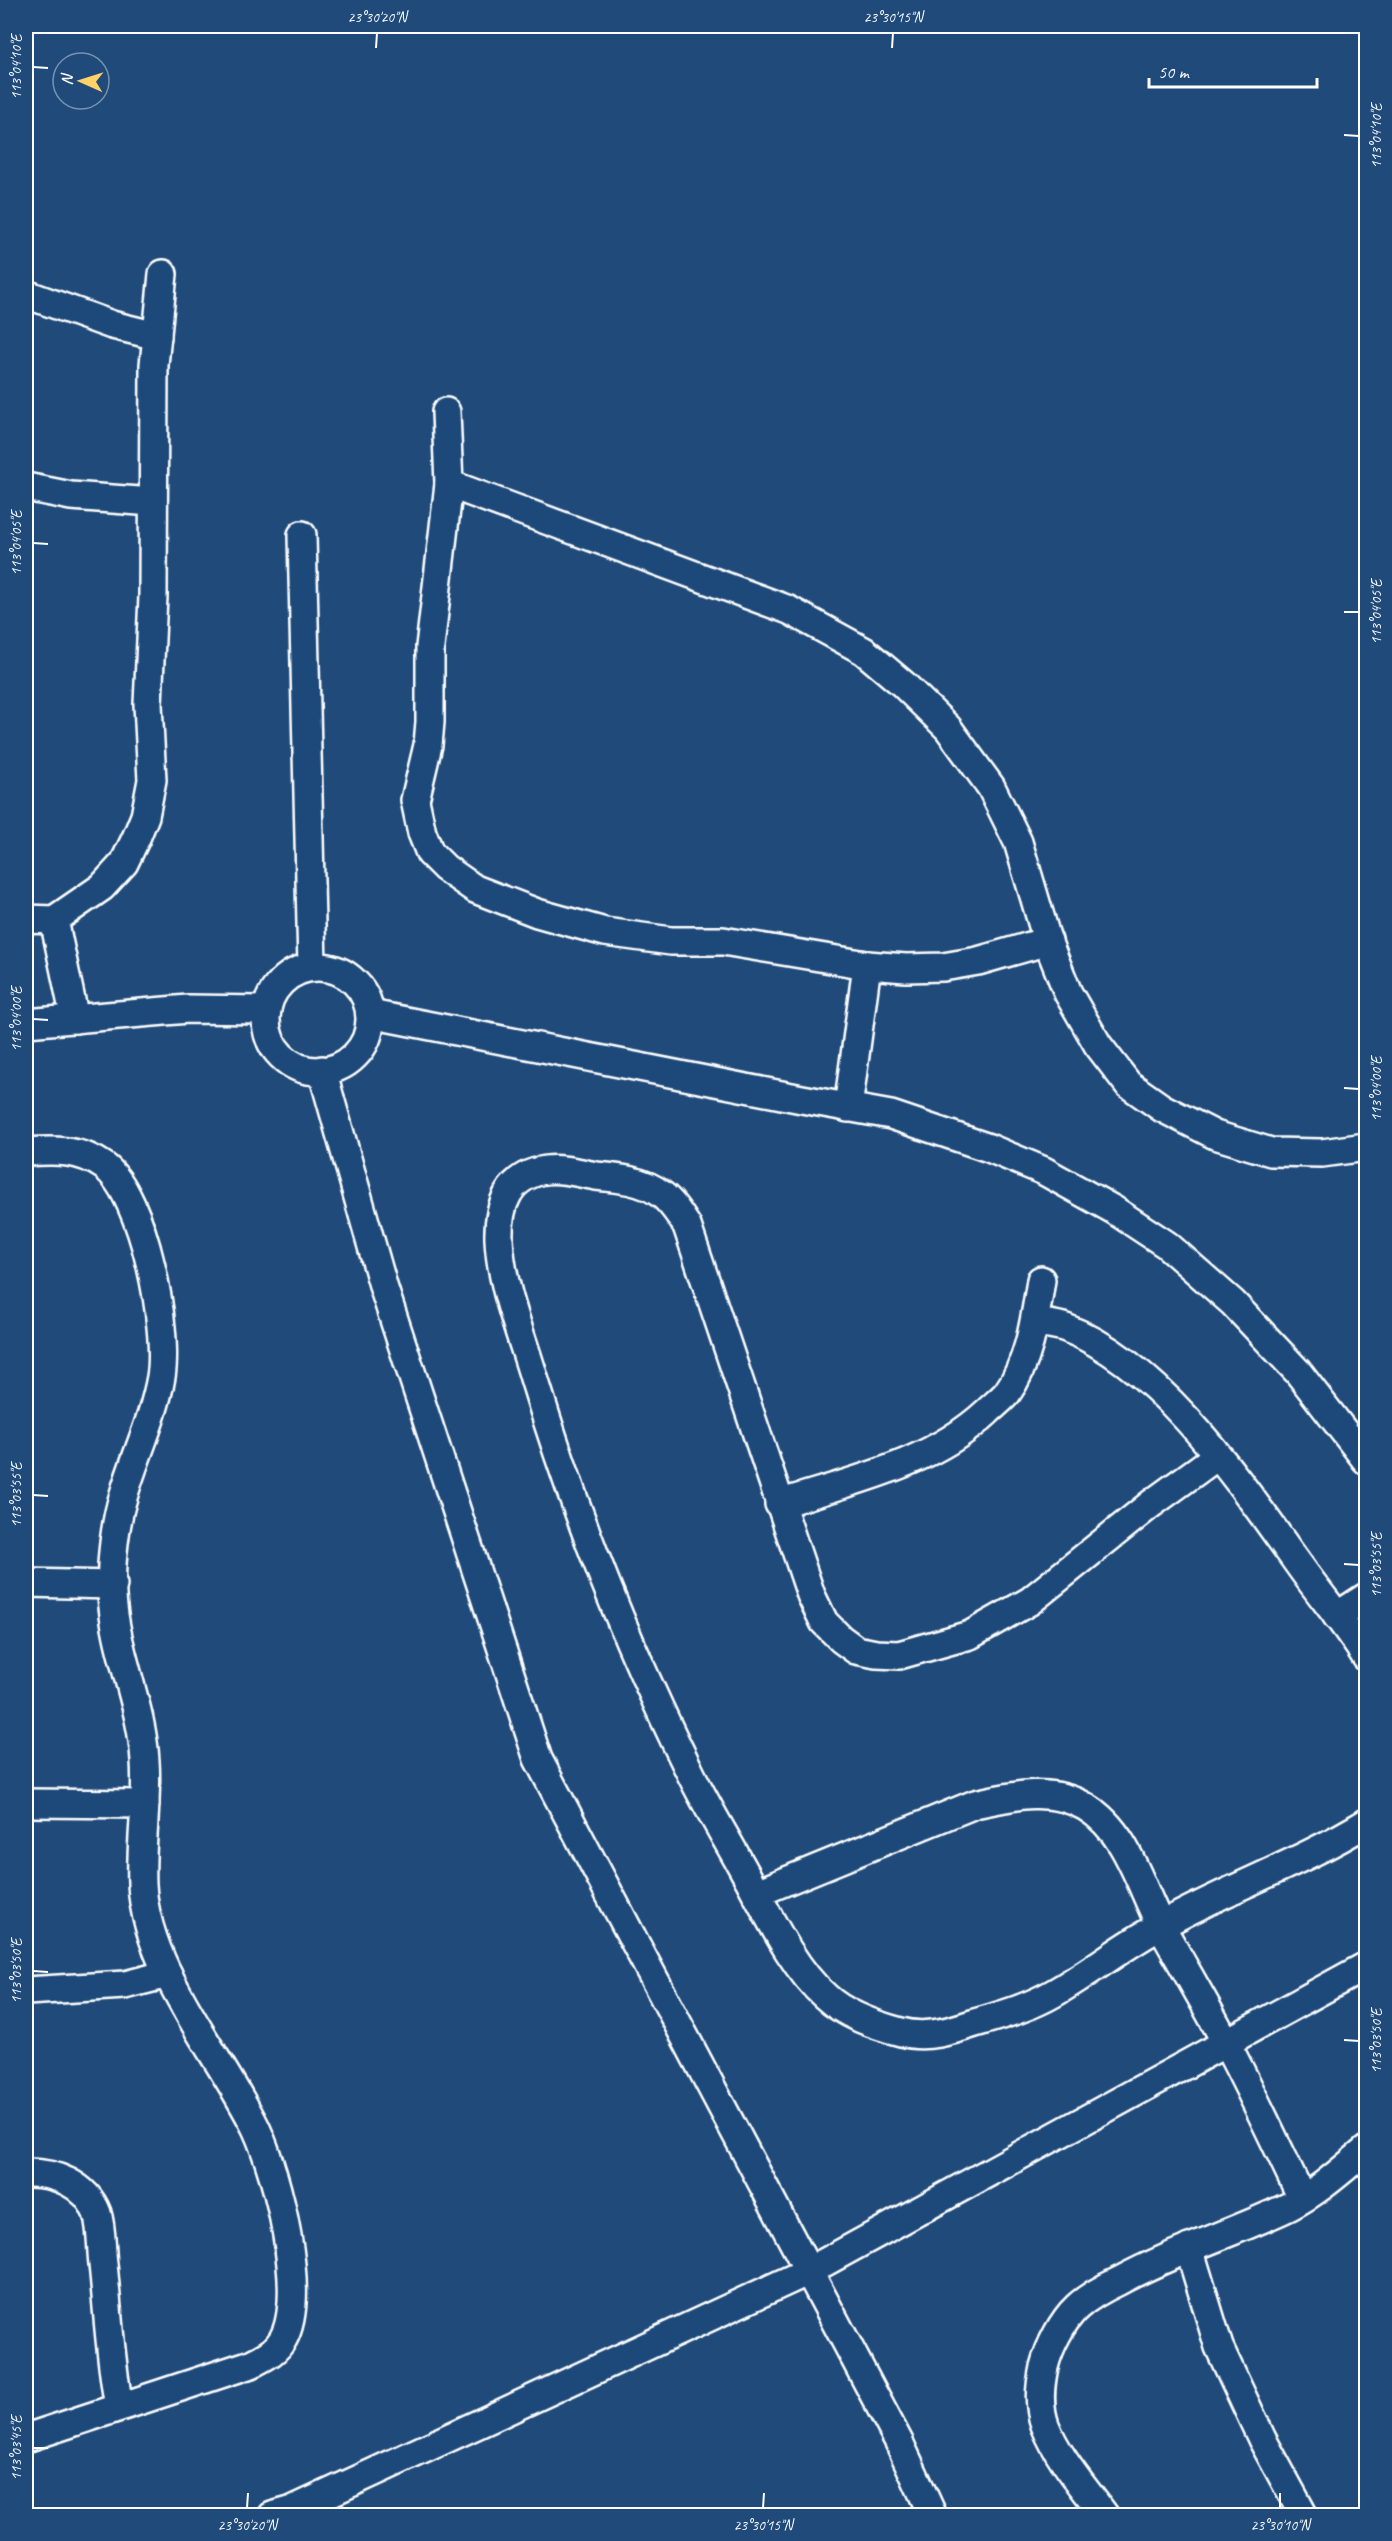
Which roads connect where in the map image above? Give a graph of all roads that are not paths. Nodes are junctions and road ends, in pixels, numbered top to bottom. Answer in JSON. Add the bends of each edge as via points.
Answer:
{"nodes":[{"id":1,"x":163,"y":274,"type":"dead end"},
{"id":2,"x":26,"y":294,"type":"edge"},
{"id":3,"x":157,"y":336,"type":"junction"},
{"id":4,"x":446,"y":412,"type":"dead end"},
{"id":5,"x":449,"y":484,"type":"junction"},
{"id":6,"x":26,"y":487,"type":"edge"},
{"id":7,"x":153,"y":502,"type":"junction"},
{"id":8,"x":302,"y":535,"type":"dead end"},
{"id":9,"x":26,"y":919,"type":"edge"},
{"id":10,"x":54,"y":920,"type":"junction"},
{"id":11,"x":1048,"y":941,"type":"junction"},
{"id":12,"x":867,"y":965,"type":"junction"},
{"id":13,"x":312,"y":967,"type":"junction"},
{"id":14,"x":267,"y":1010,"type":"junction"},
{"id":15,"x":370,"y":1014,"type":"junction"},
{"id":16,"x":75,"y":1019,"type":"junction"},
{"id":17,"x":26,"y":1023,"type":"edge"},
{"id":18,"x":322,"y":1070,"type":"junction"},
{"id":19,"x":848,"y":1108,"type":"junction"},
{"id":20,"x":1366,"y":1147,"type":"edge"},
{"id":21,"x":26,"y":1152,"type":"edge"},
{"id":22,"x":1041,"y":1280,"type":"dead end"},
{"id":23,"x":1035,"y":1322,"type":"junction"},
{"id":24,"x":1217,"y":1456,"type":"junction"},
{"id":25,"x":1366,"y":1460,"type":"edge"},
{"id":26,"x":779,"y":1504,"type":"junction"},
{"id":27,"x":26,"y":1583,"type":"edge"},
{"id":28,"x":112,"y":1585,"type":"junction"},
{"id":29,"x":1366,"y":1597,"type":"edge"},
{"id":30,"x":1337,"y":1616,"type":"junction"},
{"id":31,"x":1366,"y":1657,"type":"edge"},
{"id":32,"x":26,"y":1803,"type":"edge"},
{"id":33,"x":145,"y":1804,"type":"junction"},
{"id":34,"x":1366,"y":1823,"type":"edge"},
{"id":35,"x":757,"y":1893,"type":"junction"},
{"id":36,"x":1161,"y":1925,"type":"junction"},
{"id":37,"x":1366,"y":1965,"type":"edge"},
{"id":38,"x":168,"y":1974,"type":"junction"},
{"id":39,"x":26,"y":1990,"type":"edge"},
{"id":40,"x":1226,"y":2042,"type":"junction"},
{"id":41,"x":1366,"y":2150,"type":"edge"},
{"id":42,"x":26,"y":2173,"type":"edge"},
{"id":43,"x":1302,"y":2198,"type":"junction"},
{"id":44,"x":1189,"y":2248,"type":"junction"},
{"id":45,"x":809,"y":2271,"type":"junction"},
{"id":46,"x":119,"y":2406,"type":"junction"},
{"id":47,"x":26,"y":2438,"type":"edge"},
{"id":48,"x":273,"y":2516,"type":"edge"},
{"id":49,"x":933,"y":2516,"type":"edge"},
{"id":50,"x":1105,"y":2516,"type":"edge"},
{"id":51,"x":1304,"y":2516,"type":"edge"}],
"edges":[{"from":1,"to":3,"type":"street"},
{"from":2,"to":3,"type":"street","via":[[112,325]]},
{"from":3,"to":7,"type":"street"},
{"from":4,"to":5,"type":"street"},
{"from":5,"to":11,"type":"street","via":[[789,610],[864,651],[948,728],[991,787],[1018,842]]},
{"from":5,"to":12,"type":"street","via":[[430,646],[428,745],[415,800],[430,853],[475,889],[537,913],[605,932],[671,941],[723,941]]},
{"from":6,"to":7,"type":"street","via":[[71,496]]},
{"from":7,"to":10,"type":"street","via":[[148,704],[153,780],[145,816],[124,863],[102,887]]},
{"from":8,"to":13,"type":"street"},
{"from":9,"to":10,"type":"street"},
{"from":10,"to":16,"type":"street"},
{"from":11,"to":12,"type":"street","via":[[943,967]]},
{"from":11,"to":20,"type":"street","via":[[1068,993],[1098,1045],[1128,1084],[1162,1108],[1215,1136],[1270,1152],[1322,1153]]},
{"from":12,"to":19,"type":"street"},
{"from":13,"to":14,"type":"street","via":[[296,971],[282,981]]},
{"from":13,"to":15,"type":"street","via":[[344,973],[366,998]]},
{"from":14,"to":16,"type":"street","via":[[188,1009]]},
{"from":14,"to":18,"type":"street","via":[[266,1026],[272,1044],[283,1058],[298,1067]]},
{"from":15,"to":18,"type":"street","via":[[361,1048],[349,1061]]},
{"from":15,"to":19,"type":"street"},
{"from":16,"to":17,"type":"street"},
{"from":18,"to":45,"type":"street","via":[[384,1289],[538,1759]]},
{"from":19,"to":25,"type":"street","via":[[891,1115],[1044,1171],[1167,1245],[1233,1303],[1298,1372]]},
{"from":21,"to":28,"type":"street","via":[[62,1150],[85,1155],[115,1175],[142,1232],[154,1278],[162,1372],[154,1409],[123,1497]]},
{"from":22,"to":23,"type":"street"},
{"from":23,"to":24,"type":"street","via":[[1064,1327],[1130,1366],[1176,1407]]},
{"from":23,"to":26,"type":"street","via":[[1006,1394],[978,1420],[904,1464]]},
{"from":24,"to":26,"type":"street","via":[[1030,1601],[970,1635],[899,1655],[856,1650],[824,1622]]},
{"from":24,"to":30,"type":"street"},
{"from":26,"to":35,"type":"street","via":[[687,1226],[678,1212],[661,1194],[623,1179],[545,1170],[511,1188],[503,1199],[500,1217],[502,1273],[548,1425],[628,1640],[692,1775]]},
{"from":27,"to":28,"type":"street"},
{"from":28,"to":33,"type":"street","via":[[145,1760]]},
{"from":29,"to":30,"type":"street"},
{"from":30,"to":31,"type":"street"},
{"from":32,"to":33,"type":"street"},
{"from":33,"to":38,"type":"street","via":[[141,1884],[147,1924]]},
{"from":34,"to":36,"type":"street"},
{"from":35,"to":36,"type":"street","via":[[975,1804],[1033,1794],[1062,1797],[1085,1806],[1104,1821],[1120,1841]]},
{"from":35,"to":36,"type":"street","via":[[800,1967],[826,1997],[860,2019],[920,2036],[968,2026],[1052,1994]]},
{"from":36,"to":40,"type":"street"},
{"from":37,"to":40,"type":"street"},
{"from":38,"to":39,"type":"street","via":[[125,1985]]},
{"from":38,"to":46,"type":"street","via":[[257,2130],[276,2184],[294,2294],[284,2338],[274,2351],[251,2364]]},
{"from":40,"to":43,"type":"street"},
{"from":40,"to":45,"type":"street"},
{"from":41,"to":43,"type":"street"},
{"from":42,"to":46,"type":"street","via":[[39,2172],[70,2182],[85,2194],[97,2213],[111,2363]]},
{"from":43,"to":44,"type":"street"},
{"from":44,"to":50,"type":"street","via":[[1149,2264],[1076,2308],[1046,2358],[1040,2403],[1045,2423],[1055,2448]]},
{"from":44,"to":51,"type":"street","via":[[1220,2347],[1262,2439]]},
{"from":45,"to":48,"type":"street"},
{"from":45,"to":49,"type":"street","via":[[899,2442]]},
{"from":46,"to":47,"type":"street"}]}
